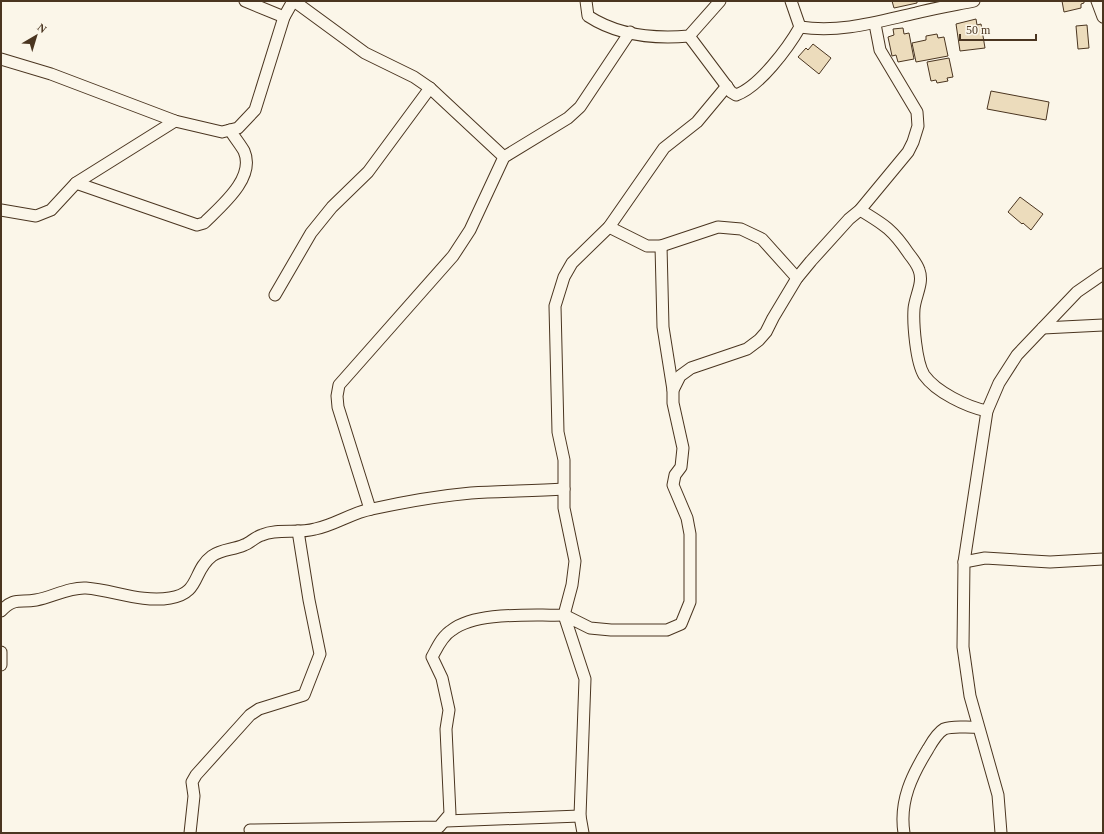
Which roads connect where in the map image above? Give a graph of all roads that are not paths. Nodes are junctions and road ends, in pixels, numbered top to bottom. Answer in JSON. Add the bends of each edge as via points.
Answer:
{"nodes":[{"id":1,"x":245,"y":1,"type":"edge"},
{"id":2,"x":294,"y":1,"type":"edge"},
{"id":3,"x":586,"y":1,"type":"edge"},
{"id":4,"x":720,"y":1,"type":"edge"},
{"id":5,"x":791,"y":1,"type":"edge"},
{"id":6,"x":974,"y":1,"type":"edge"},
{"id":7,"x":1097,"y":1,"type":"edge"},
{"id":8,"x":284,"y":17,"type":"junction"},
{"id":9,"x":1103,"y":17,"type":"edge"},
{"id":10,"x":874,"y":24,"type":"junction"},
{"id":11,"x":800,"y":27,"type":"junction"},
{"id":12,"x":630,"y":32,"type":"junction"},
{"id":13,"x":689,"y":36,"type":"junction"},
{"id":14,"x":1,"y":58,"type":"edge"},
{"id":15,"x":727,"y":86,"type":"junction"},
{"id":16,"x":430,"y":88,"type":"junction"},
{"id":17,"x":175,"y":120,"type":"junction"},
{"id":18,"x":230,"y":130,"type":"junction"},
{"id":19,"x":504,"y":157,"type":"junction"},
{"id":20,"x":76,"y":183,"type":"junction"},
{"id":21,"x":1,"y":210,"type":"edge"},
{"id":22,"x":860,"y":210,"type":"junction"},
{"id":23,"x":609,"y":227,"type":"junction"},
{"id":24,"x":661,"y":246,"type":"junction"},
{"id":25,"x":1103,"y":274,"type":"edge"},
{"id":26,"x":797,"y":278,"type":"junction"},
{"id":27,"x":275,"y":295,"type":"dead end"},
{"id":28,"x":1103,"y":324,"type":"edge"},
{"id":29,"x":1043,"y":328,"type":"junction"},
{"id":30,"x":673,"y":390,"type":"junction"},
{"id":31,"x":987,"y":411,"type":"junction"},
{"id":32,"x":564,"y":489,"type":"junction"},
{"id":33,"x":370,"y":509,"type":"junction"},
{"id":34,"x":298,"y":532,"type":"junction"},
{"id":35,"x":1103,"y":559,"type":"edge"},
{"id":36,"x":964,"y":562,"type":"junction"},
{"id":37,"x":1,"y":611,"type":"edge"},
{"id":38,"x":564,"y":615,"type":"junction"},
{"id":39,"x":1,"y":652,"type":"edge"},
{"id":40,"x":1,"y":665,"type":"edge"},
{"id":41,"x":978,"y":727,"type":"junction"},
{"id":42,"x":580,"y":816,"type":"junction"},
{"id":43,"x":446,"y":821,"type":"junction"},
{"id":44,"x":250,"y":830,"type":"dead end"},
{"id":45,"x":322,"y":832,"type":"edge"},
{"id":46,"x":190,"y":833,"type":"edge"},
{"id":47,"x":583,"y":833,"type":"edge"},
{"id":48,"x":904,"y":833,"type":"edge"},
{"id":49,"x":1001,"y":833,"type":"edge"}],
"edges":[{"from":1,"to":8,"type":"street"},
{"from":2,"to":8,"type":"street"},
{"from":2,"to":16,"type":"street","via":[[365,53],[414,77]]},
{"from":3,"to":12,"type":"street","via":[[588,16],[598,23]]},
{"from":4,"to":13,"type":"street"},
{"from":5,"to":11,"type":"street"},
{"from":6,"to":10,"type":"street"},
{"from":7,"to":9,"type":"street"},
{"from":8,"to":18,"type":"street","via":[[255,110],[238,128]]},
{"from":10,"to":11,"type":"street","via":[[822,30]]},
{"from":10,"to":22,"type":"street","via":[[880,50],[918,112],[918,126],[908,152]]},
{"from":11,"to":15,"type":"street","via":[[787,49],[756,84],[736,95]]},
{"from":12,"to":13,"type":"street","via":[[652,37]]},
{"from":12,"to":19,"type":"street","via":[[580,107],[568,118]]},
{"from":13,"to":15,"type":"street"},
{"from":14,"to":17,"type":"street"},
{"from":15,"to":23,"type":"street","via":[[696,122],[664,148]]},
{"from":16,"to":19,"type":"street"},
{"from":16,"to":27,"type":"street","via":[[368,172],[332,207],[311,233]]},
{"from":17,"to":18,"type":"street","via":[[222,132]]},
{"from":17,"to":20,"type":"street"},
{"from":18,"to":20,"type":"street","via":[[244,151],[247,167],[238,187],[204,223],[197,225]]},
{"from":19,"to":33,"type":"street","via":[[470,230],[453,256],[339,385],[338,407]]},
{"from":20,"to":21,"type":"street","via":[[51,210],[36,216]]},
{"from":22,"to":26,"type":"street","via":[[849,218]]},
{"from":22,"to":31,"type":"street","via":[[895,234],[920,270],[921,281],[914,308],[918,355],[924,375],[935,386],[970,408]]},
{"from":23,"to":24,"type":"street","via":[[647,246]]},
{"from":23,"to":32,"type":"street","via":[[572,263],[564,277],[555,306],[558,432],[564,460]]},
{"from":24,"to":26,"type":"street","via":[[718,227],[741,229],[762,238]]},
{"from":24,"to":30,"type":"street","via":[[663,327]]},
{"from":25,"to":29,"type":"street","via":[[1077,292]]},
{"from":26,"to":30,"type":"street","via":[[759,340],[747,349],[691,368],[680,376]]},
{"from":28,"to":29,"type":"street"},
{"from":29,"to":31,"type":"street","via":[[1017,355],[999,383]]},
{"from":30,"to":38,"type":"street","via":[[683,448],[673,486],[687,518],[690,534],[690,602],[684,619],[681,624],[667,630],[611,630],[590,628]]},
{"from":31,"to":36,"type":"street"},
{"from":32,"to":33,"type":"street","via":[[470,493]]},
{"from":32,"to":38,"type":"street","via":[[564,508],[575,560]]},
{"from":33,"to":34,"type":"street","via":[[315,530]]},
{"from":34,"to":37,"type":"street","via":[[273,532],[261,535],[243,546],[222,550],[205,563],[185,594],[168,599],[124,596],[86,588],[36,600],[18,600],[8,604]]},
{"from":34,"to":46,"type":"street","via":[[320,654],[304,695],[259,709],[250,715],[196,775],[192,782],[194,796]]},
{"from":35,"to":36,"type":"street","via":[[1050,562],[985,558]]},
{"from":36,"to":41,"type":"street","via":[[963,647],[970,696]]},
{"from":38,"to":42,"type":"street","via":[[585,679]]},
{"from":38,"to":43,"type":"street","via":[[483,617],[468,620],[445,636],[437,648],[432,657],[442,678],[449,710],[446,729],[450,814]]},
{"from":39,"to":40,"type":"street"},
{"from":41,"to":48,"type":"street","via":[[945,729],[939,733],[915,769],[902,816]]},
{"from":41,"to":49,"type":"street","via":[[998,796]]},
{"from":42,"to":43,"type":"street"},
{"from":42,"to":47,"type":"street"},
{"from":43,"to":45,"type":"street","via":[[439,827]]},
{"from":44,"to":45,"type":"street"}]}
